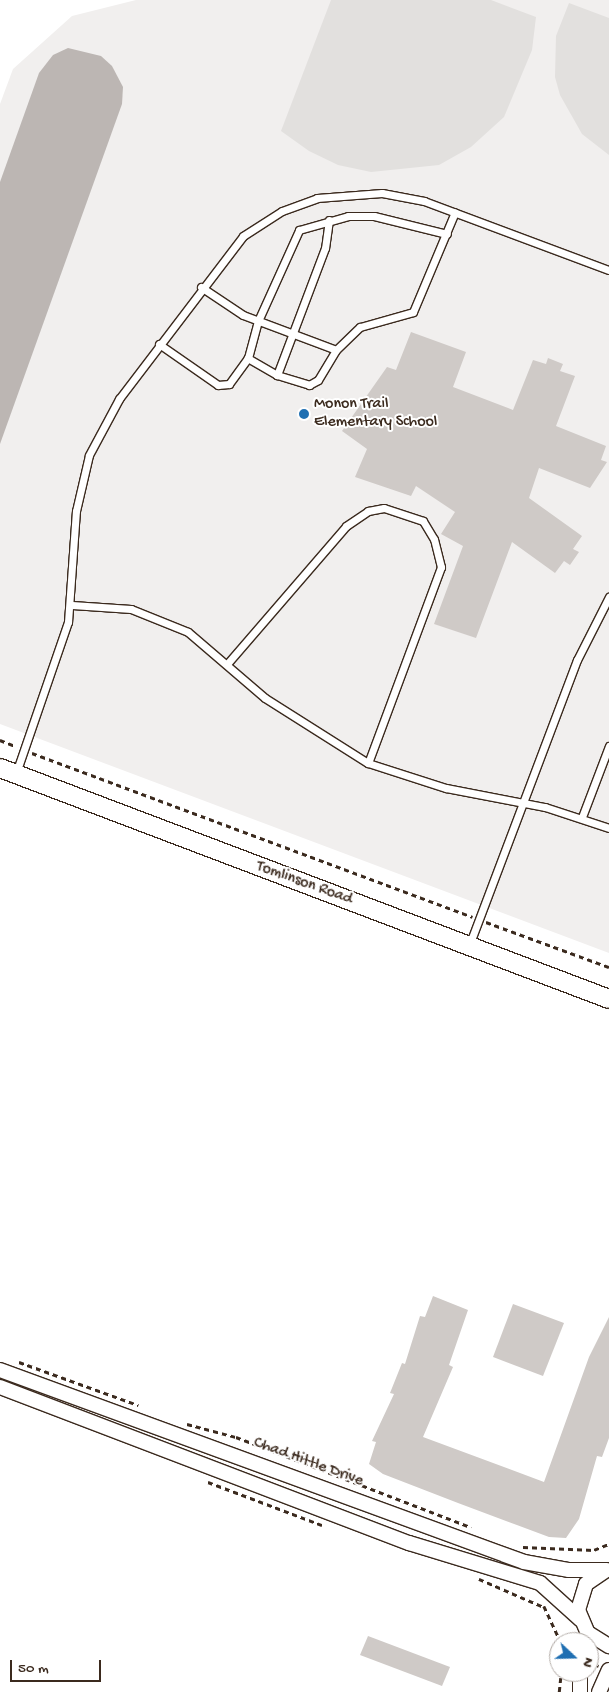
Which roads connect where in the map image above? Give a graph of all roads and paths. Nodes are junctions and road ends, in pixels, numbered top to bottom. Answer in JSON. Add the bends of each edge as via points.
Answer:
{"nodes":[{"id":1,"x":455,"y":212,"type":"junction"},
{"id":2,"x":329,"y":220,"type":"junction"},
{"id":3,"x":447,"y":234,"type":"junction"},
{"id":4,"x":609,"y":270,"type":"edge"},
{"id":5,"x":201,"y":287,"type":"junction"},
{"id":6,"x":258,"y":321,"type":"junction"},
{"id":7,"x":293,"y":333,"type":"junction"},
{"id":8,"x":159,"y":344,"type":"junction"},
{"id":9,"x":336,"y":350,"type":"junction"},
{"id":10,"x":248,"y":358,"type":"junction"},
{"id":11,"x":277,"y":375,"type":"junction"},
{"id":12,"x":609,"y":596,"type":"edge"},
{"id":13,"x":72,"y":605,"type":"junction"},
{"id":14,"x":227,"y":664,"type":"junction"},
{"id":15,"x":0,"y":740,"type":"edge"},
{"id":16,"x":609,"y":746,"type":"edge"},
{"id":17,"x":24,"y":750,"type":"junction"},
{"id":18,"x":368,"y":763,"type":"junction"},
{"id":19,"x":8,"y":771,"type":"edge"},
{"id":20,"x":521,"y":806,"type":"junction"},
{"id":21,"x":582,"y":817,"type":"junction"},
{"id":22,"x":609,"y":828,"type":"edge"},
{"id":23,"x":479,"y":920,"type":"junction"},
{"id":24,"x":470,"y":942,"type":"junction"},
{"id":25,"x":609,"y":967,"type":"edge"},
{"id":26,"x":609,"y":999,"type":"edge"},
{"id":27,"x":11,"y":1360,"type":"dead end"},
{"id":28,"x":0,"y":1370,"type":"edge"},
{"id":29,"x":0,"y":1388,"type":"edge"},
{"id":30,"x":144,"y":1408,"type":"dead end"},
{"id":31,"x":183,"y":1422,"type":"dead end"},
{"id":32,"x":479,"y":1531,"type":"dead end"},
{"id":33,"x":516,"y":1544,"type":"dead end"},
{"id":34,"x":609,"y":1544,"type":"edge"},
{"id":35,"x":608,"y":1570,"type":"edge"},
{"id":36,"x":556,"y":1595,"type":"junction"},
{"id":37,"x":584,"y":1631,"type":"edge"},
{"id":38,"x":556,"y":1632,"type":"edge"},
{"id":39,"x":609,"y":1646,"type":"edge"},
{"id":40,"x":609,"y":1670,"type":"edge"},
{"id":41,"x":599,"y":1692,"type":"edge"}],
"edges":[{"from":1,"to":3,"type":"lane"},
{"from":1,"to":4,"type":"lane"},
{"from":1,"to":5,"type":"lane","via":[[382,193],[317,198],[282,211],[243,236]]},
{"from":2,"to":3,"type":"lane","via":[[374,216]]},
{"from":2,"to":6,"type":"lane","via":[[299,230]]},
{"from":2,"to":7,"type":"lane","via":[[326,248]]},
{"from":3,"to":9,"type":"lane","via":[[413,312],[360,327]]},
{"from":5,"to":6,"type":"lane"},
{"from":5,"to":8,"type":"lane"},
{"from":6,"to":7,"type":"lane"},
{"from":6,"to":10,"type":"lane"},
{"from":7,"to":9,"type":"lane"},
{"from":7,"to":11,"type":"lane"},
{"from":8,"to":10,"type":"lane","via":[[218,385],[229,384]]},
{"from":8,"to":13,"type":"lane","via":[[115,405],[85,467],[76,511]]},
{"from":9,"to":11,"type":"lane","via":[[318,380],[309,384]]},
{"from":10,"to":11,"type":"lane"},
{"from":12,"to":20,"type":"lane","via":[[577,660]]},
{"from":13,"to":14,"type":"lane","via":[[139,612],[188,632]]},
{"from":13,"to":17,"type":"lane"},
{"from":14,"to":18,"type":"lane","via":[[265,698]]},
{"from":14,"to":18,"type":"lane","via":[[346,526],[368,511],[384,508],[423,521],[434,539],[441,567]]},
{"from":15,"to":17,"type":"path"},
{"from":16,"to":21,"type":"lane"},
{"from":17,"to":19,"type":"lane"},
{"from":17,"to":23,"type":"path"},
{"from":18,"to":20,"type":"lane"},
{"from":19,"to":24,"type":"street","name":"Tomlinson Road","via":[[224,855]]},
{"from":20,"to":21,"type":"lane"},
{"from":20,"to":23,"type":"lane"},
{"from":21,"to":22,"type":"lane"},
{"from":23,"to":24,"type":"lane"},
{"from":23,"to":25,"type":"path"},
{"from":24,"to":26,"type":"street","name":"Tomlinson Road"},
{"from":27,"to":30,"type":"path"},
{"from":28,"to":35,"type":"street","name":"Chad Hittle Drive","via":[[524,1562],[569,1570]]},
{"from":29,"to":36,"type":"street","via":[[422,1548],[540,1583]]},
{"from":31,"to":32,"type":"path","via":[[236,1437]]},
{"from":33,"to":34,"type":"path","via":[[576,1551],[601,1550]]},
{"from":35,"to":37,"type":"street","via":[[586,1584],[580,1596]]},
{"from":36,"to":37,"type":"street"},
{"from":36,"to":38,"type":"path","via":[[544,1606]]},
{"from":37,"to":39,"type":"street"},
{"from":40,"to":41,"type":"street"}]}
